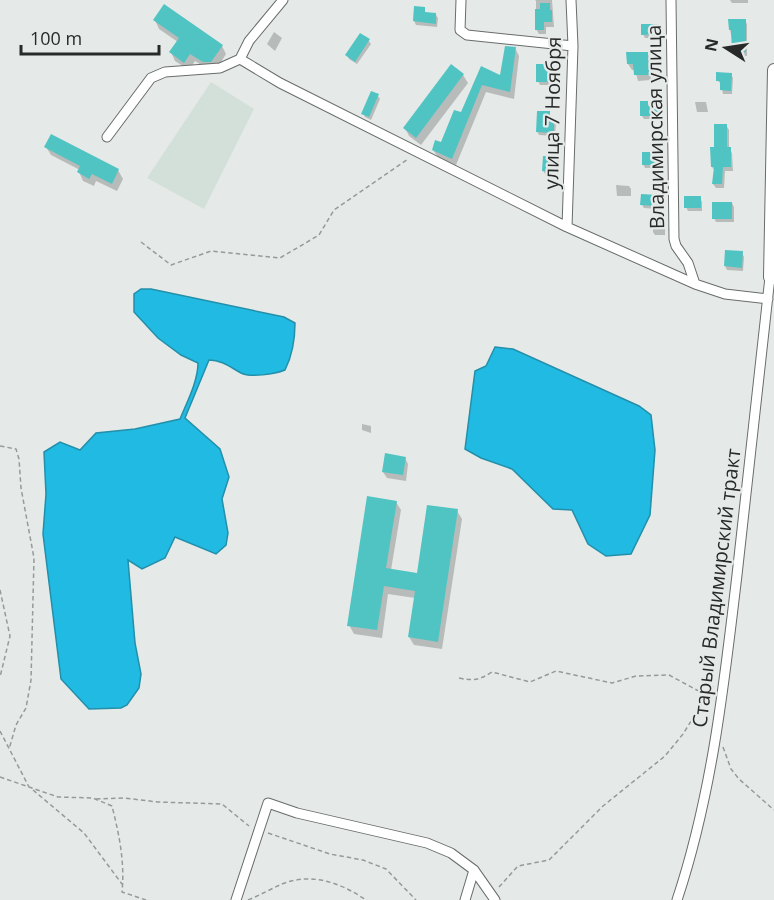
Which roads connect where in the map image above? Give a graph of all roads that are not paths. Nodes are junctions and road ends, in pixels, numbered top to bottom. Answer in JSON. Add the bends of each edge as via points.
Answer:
{"nodes":[{"id":1,"x":283,"y":0,"type":"edge"},
{"id":2,"x":461,"y":0,"type":"edge"},
{"id":3,"x":571,"y":0,"type":"edge"},
{"id":4,"x":671,"y":0,"type":"edge"},
{"id":5,"x":573,"y":46,"type":"junction"},
{"id":6,"x":240,"y":59,"type":"junction"},
{"id":7,"x":774,"y":70,"type":"edge"},
{"id":8,"x":107,"y":137,"type":"dead end"},
{"id":9,"x":567,"y":227,"type":"junction"},
{"id":10,"x":772,"y":252,"type":"edge"},
{"id":11,"x":772,"y":278,"type":"edge"},
{"id":12,"x":695,"y":284,"type":"junction"},
{"id":13,"x":768,"y":300,"type":"junction"},
{"id":14,"x":474,"y":870,"type":"junction"},
{"id":15,"x":493,"y":898,"type":"edge"},
{"id":16,"x":236,"y":900,"type":"edge"},
{"id":17,"x":465,"y":900,"type":"edge"},
{"id":18,"x":677,"y":900,"type":"edge"}],
"edges":[{"from":1,"to":6,"type":"street","via":[[249,41]]},
{"from":2,"to":5,"type":"street","via":[[460,30],[466,35]]},
{"from":3,"to":5,"type":"street","name":"улица 7 Ноября"},
{"from":4,"to":12,"type":"street","name":"Владимирская улица","via":[[674,239]]},
{"from":5,"to":9,"type":"street","name":"улица 7 Ноября"},
{"from":6,"to":8,"type":"street","via":[[220,68],[165,72],[151,78]]},
{"from":6,"to":9,"type":"street","via":[[280,83]]},
{"from":7,"to":10,"type":"main road"},
{"from":9,"to":12,"type":"street"},
{"from":10,"to":11,"type":"main road"},
{"from":11,"to":13,"type":"street","name":"Старый Владимирский тракт"},
{"from":12,"to":13,"type":"street","via":[[725,294]]},
{"from":13,"to":18,"type":"street","name":"Старый Владимирский тракт","via":[[711,771],[692,855]]},
{"from":14,"to":15,"type":"street"},
{"from":14,"to":16,"type":"street","via":[[451,853],[427,843],[268,803]]},
{"from":14,"to":17,"type":"street"}]}
